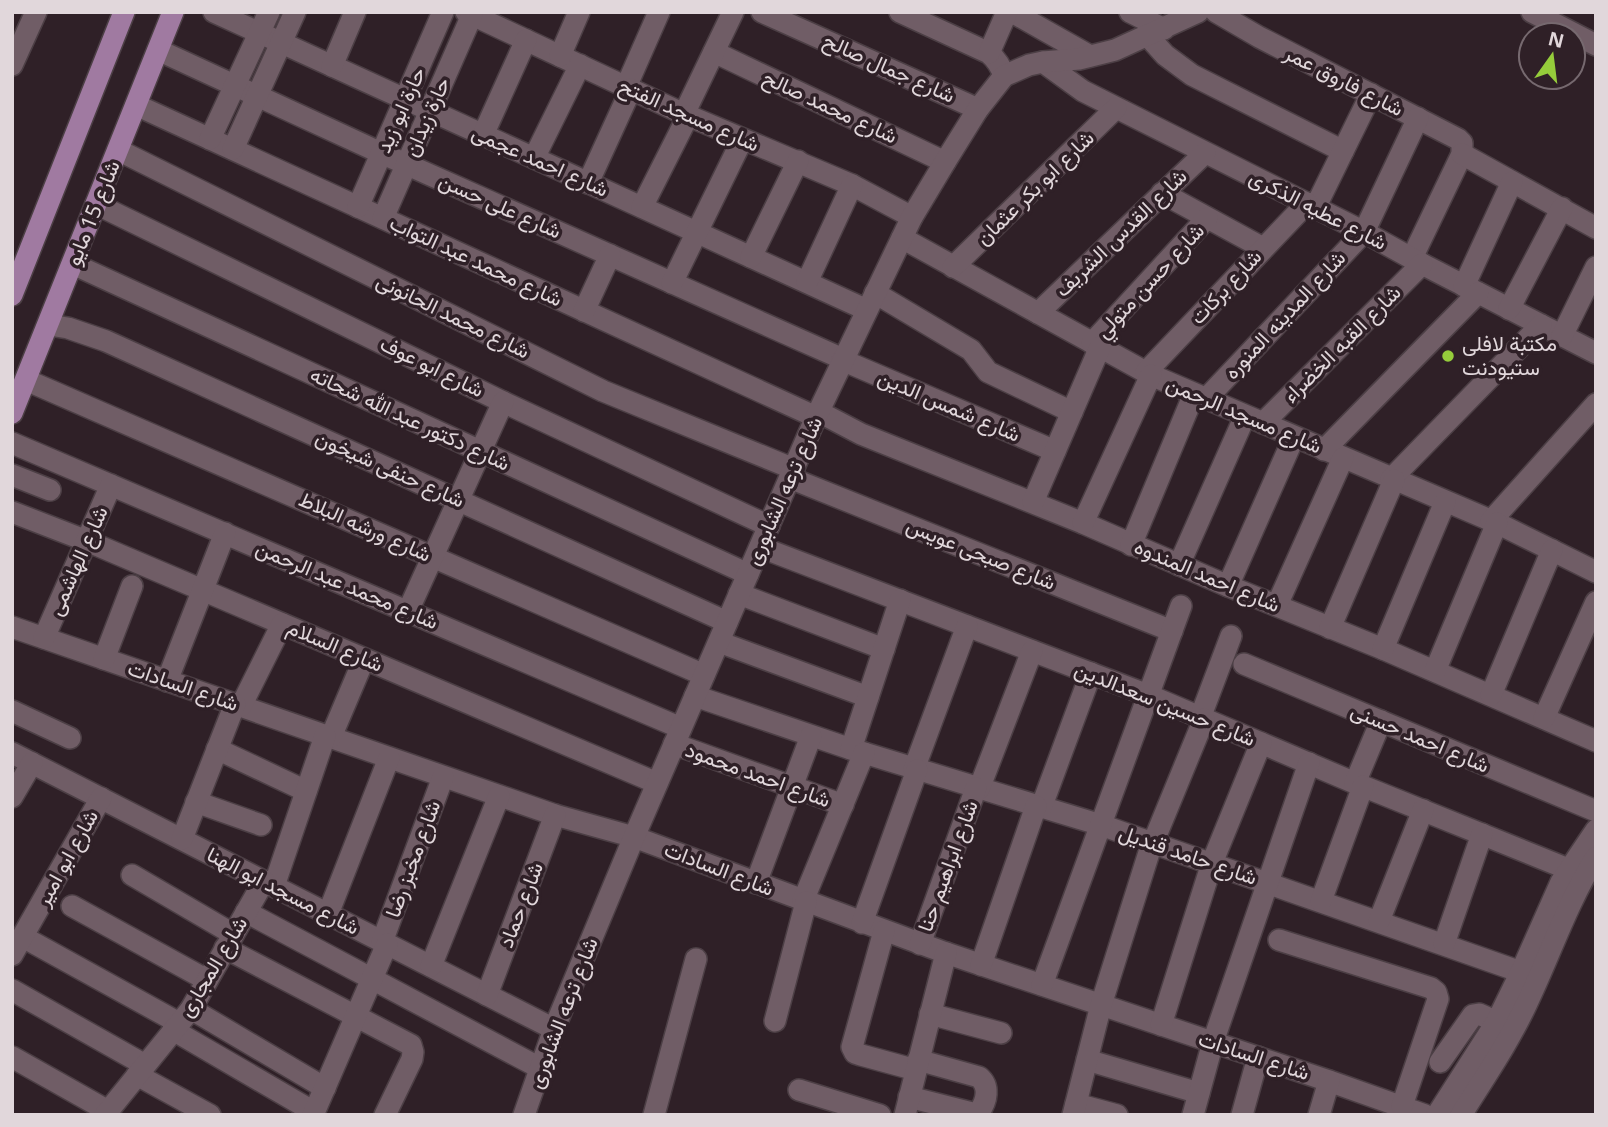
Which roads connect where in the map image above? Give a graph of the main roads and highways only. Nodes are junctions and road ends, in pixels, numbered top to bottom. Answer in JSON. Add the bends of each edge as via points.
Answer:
{"nodes":[{"id":1,"x":124,"y":12,"type":"edge"},
{"id":2,"x":173,"y":12,"type":"edge"},
{"id":3,"x":20,"y":253,"type":"edge"},
{"id":4,"x":12,"y":295,"type":"edge"},
{"id":5,"x":12,"y":413,"type":"edge"}],
"edges":[{"from":1,"to":3,"type":"main road"},
{"from":2,"to":5,"type":"main road","name":"شارع 15 مايو"},
{"from":3,"to":4,"type":"main road"}]}
